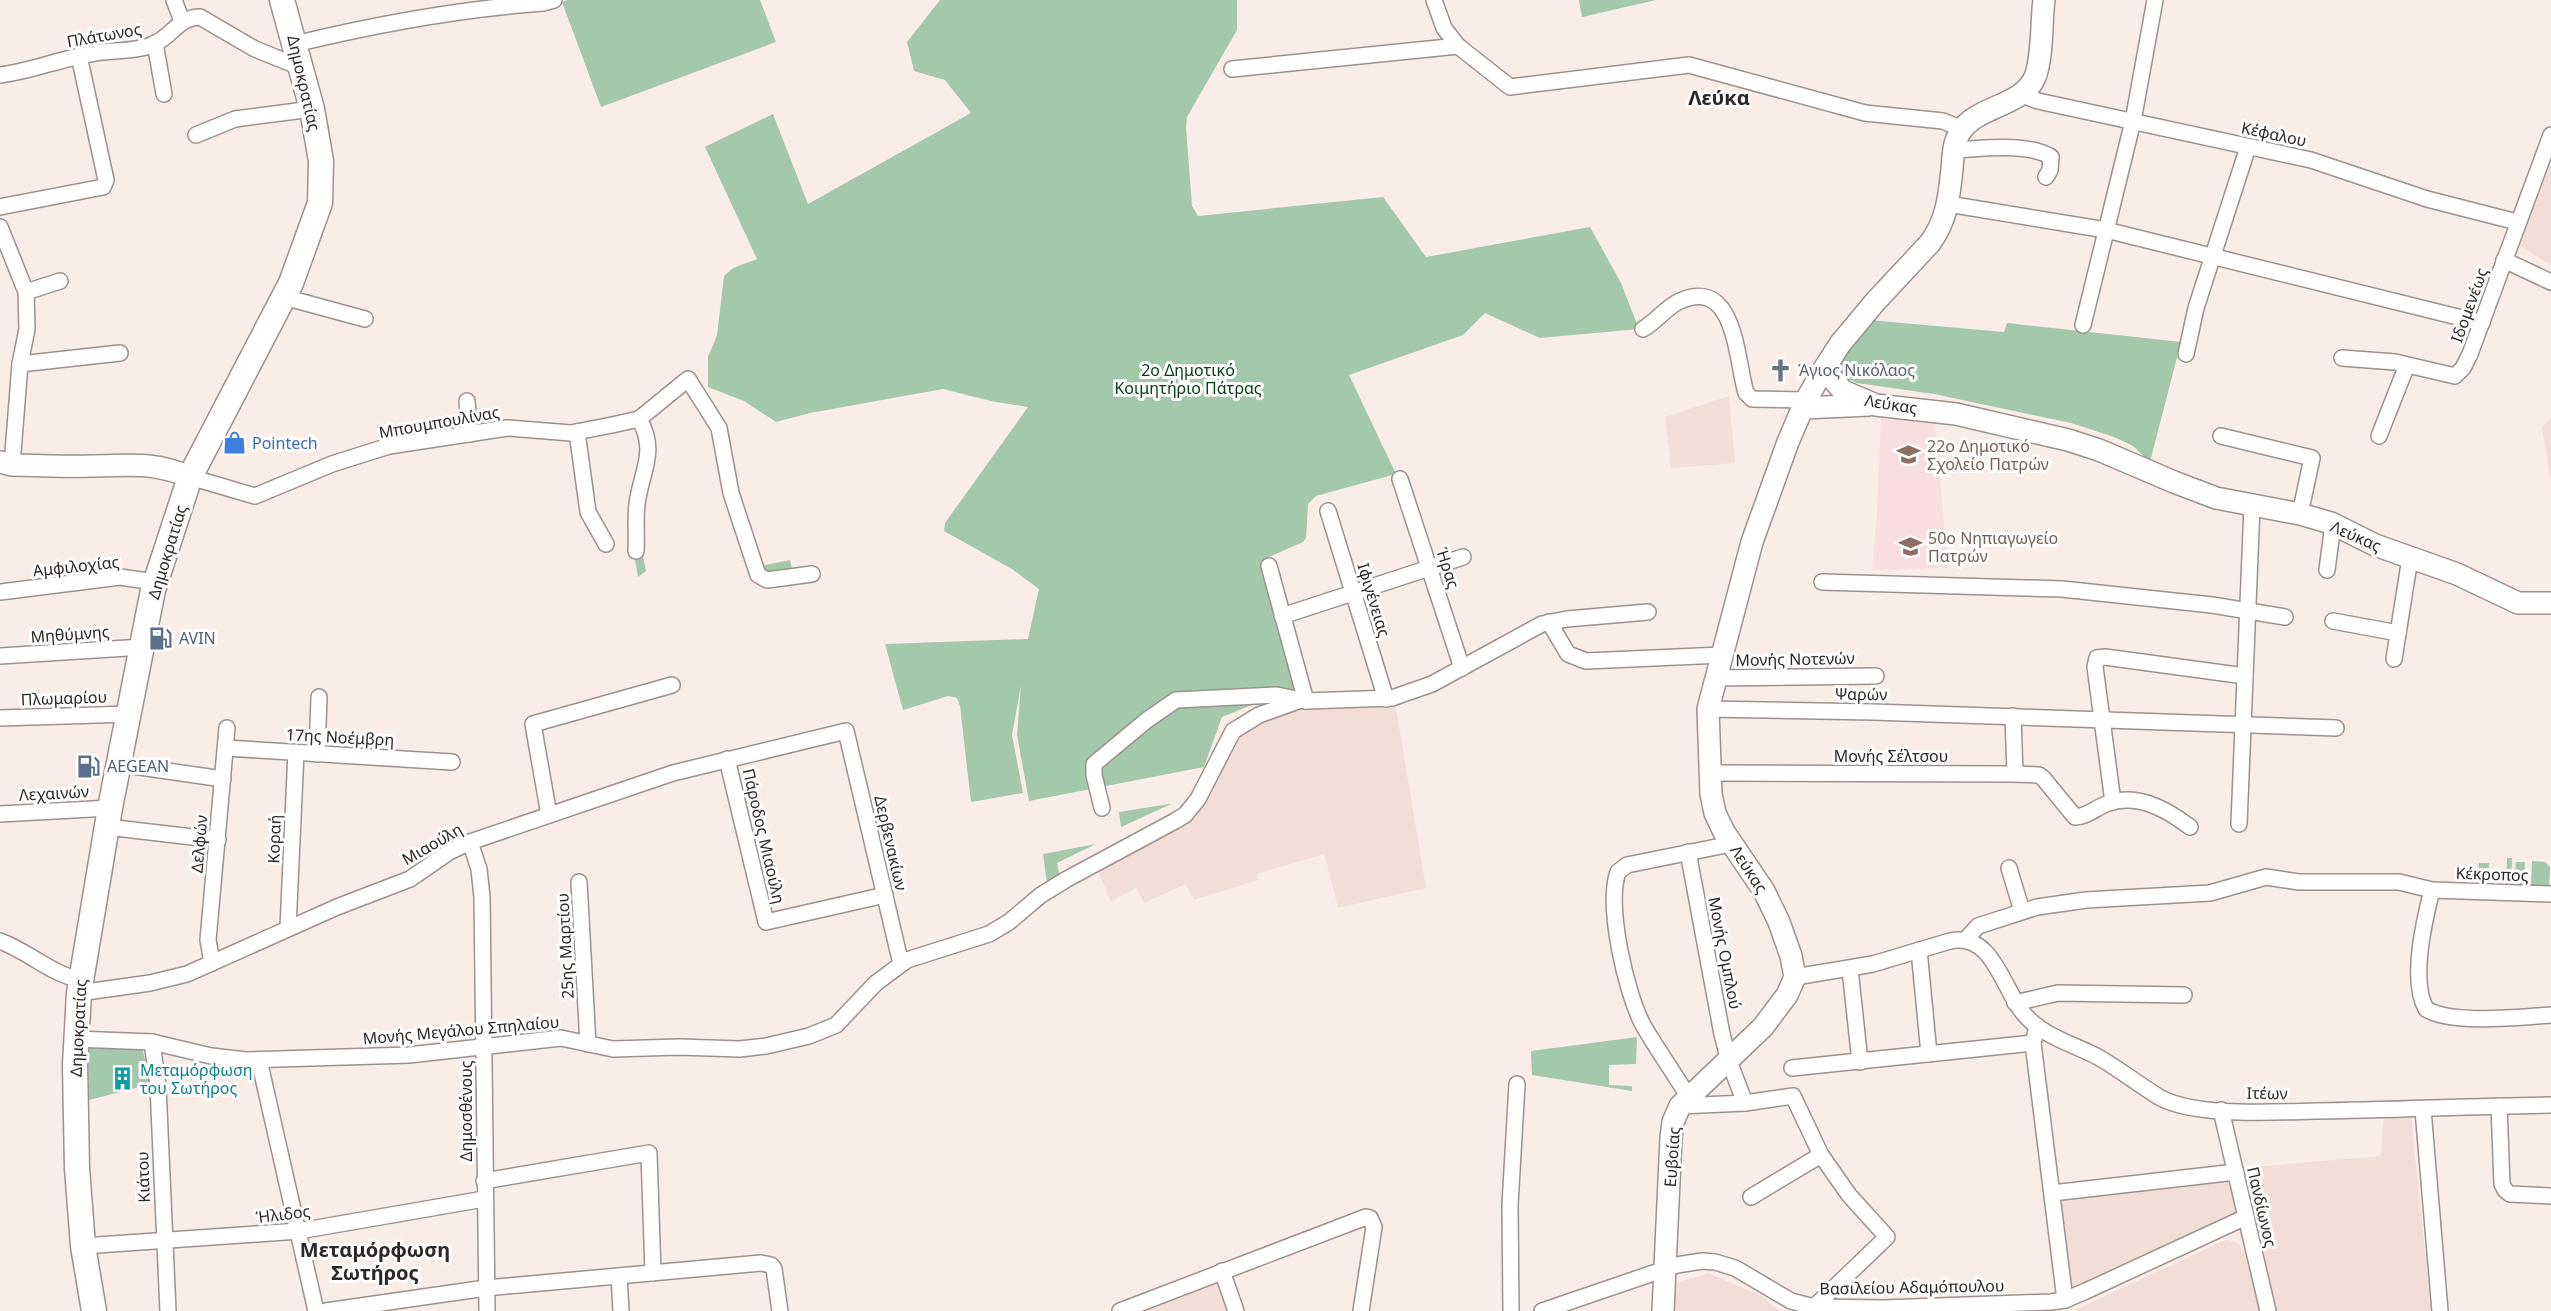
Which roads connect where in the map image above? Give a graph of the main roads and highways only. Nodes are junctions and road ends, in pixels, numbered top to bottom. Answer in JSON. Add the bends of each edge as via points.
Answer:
{"nodes":[{"id":1,"x":282,"y":0,"type":"edge"},
{"id":2,"x":2044,"y":0,"type":"edge"},
{"id":3,"x":1824,"y":369,"type":"junction"},
{"id":4,"x":1804,"y":404,"type":"junction"},
{"id":5,"x":1876,"y":405,"type":"junction"},
{"id":6,"x":6,"y":464,"type":"edge"},
{"id":7,"x":190,"y":477,"type":"junction"},
{"id":8,"x":2551,"y":603,"type":"edge"},
{"id":9,"x":1684,"y":1101,"type":"joint"},
{"id":10,"x":94,"y":1311,"type":"edge"},
{"id":11,"x":1663,"y":1311,"type":"edge"}],
"edges":[{"from":1,"to":7,"type":"main road","name":"Δημοκρατίας","via":[[312,109],[321,161],[320,203],[284,297]]},
{"from":2,"to":3,"type":"main road","via":[[2036,73],[2031,84],[1962,129],[1954,150],[1948,204],[1941,227],[1840,344]]},
{"from":3,"to":4,"type":"main road","name":"Λεύκας"},
{"from":3,"to":5,"type":"main road","name":"Λεύκας","via":[[1843,392]]},
{"from":4,"to":5,"type":"main road"},
{"from":4,"to":9,"type":"main road","name":"Λεύκας","via":[[1768,492],[1708,709],[1709,773],[1715,813],[1764,891],[1779,922],[1795,977],[1775,1012]]},
{"from":5,"to":8,"type":"main road","name":"Λεύκας","via":[[1956,414],[2047,434],[2099,450],[2200,492],[2333,524],[2518,603]]},
{"from":6,"to":7,"type":"main road","via":[[144,464]]},
{"from":7,"to":10,"type":"main road","name":"Δημοκρατίας","via":[[155,582],[79,987],[75,1132],[83,1246]]},
{"from":9,"to":11,"type":"main road","name":"Ευβοίας","via":[[1673,1122],[1671,1138]]}]}
